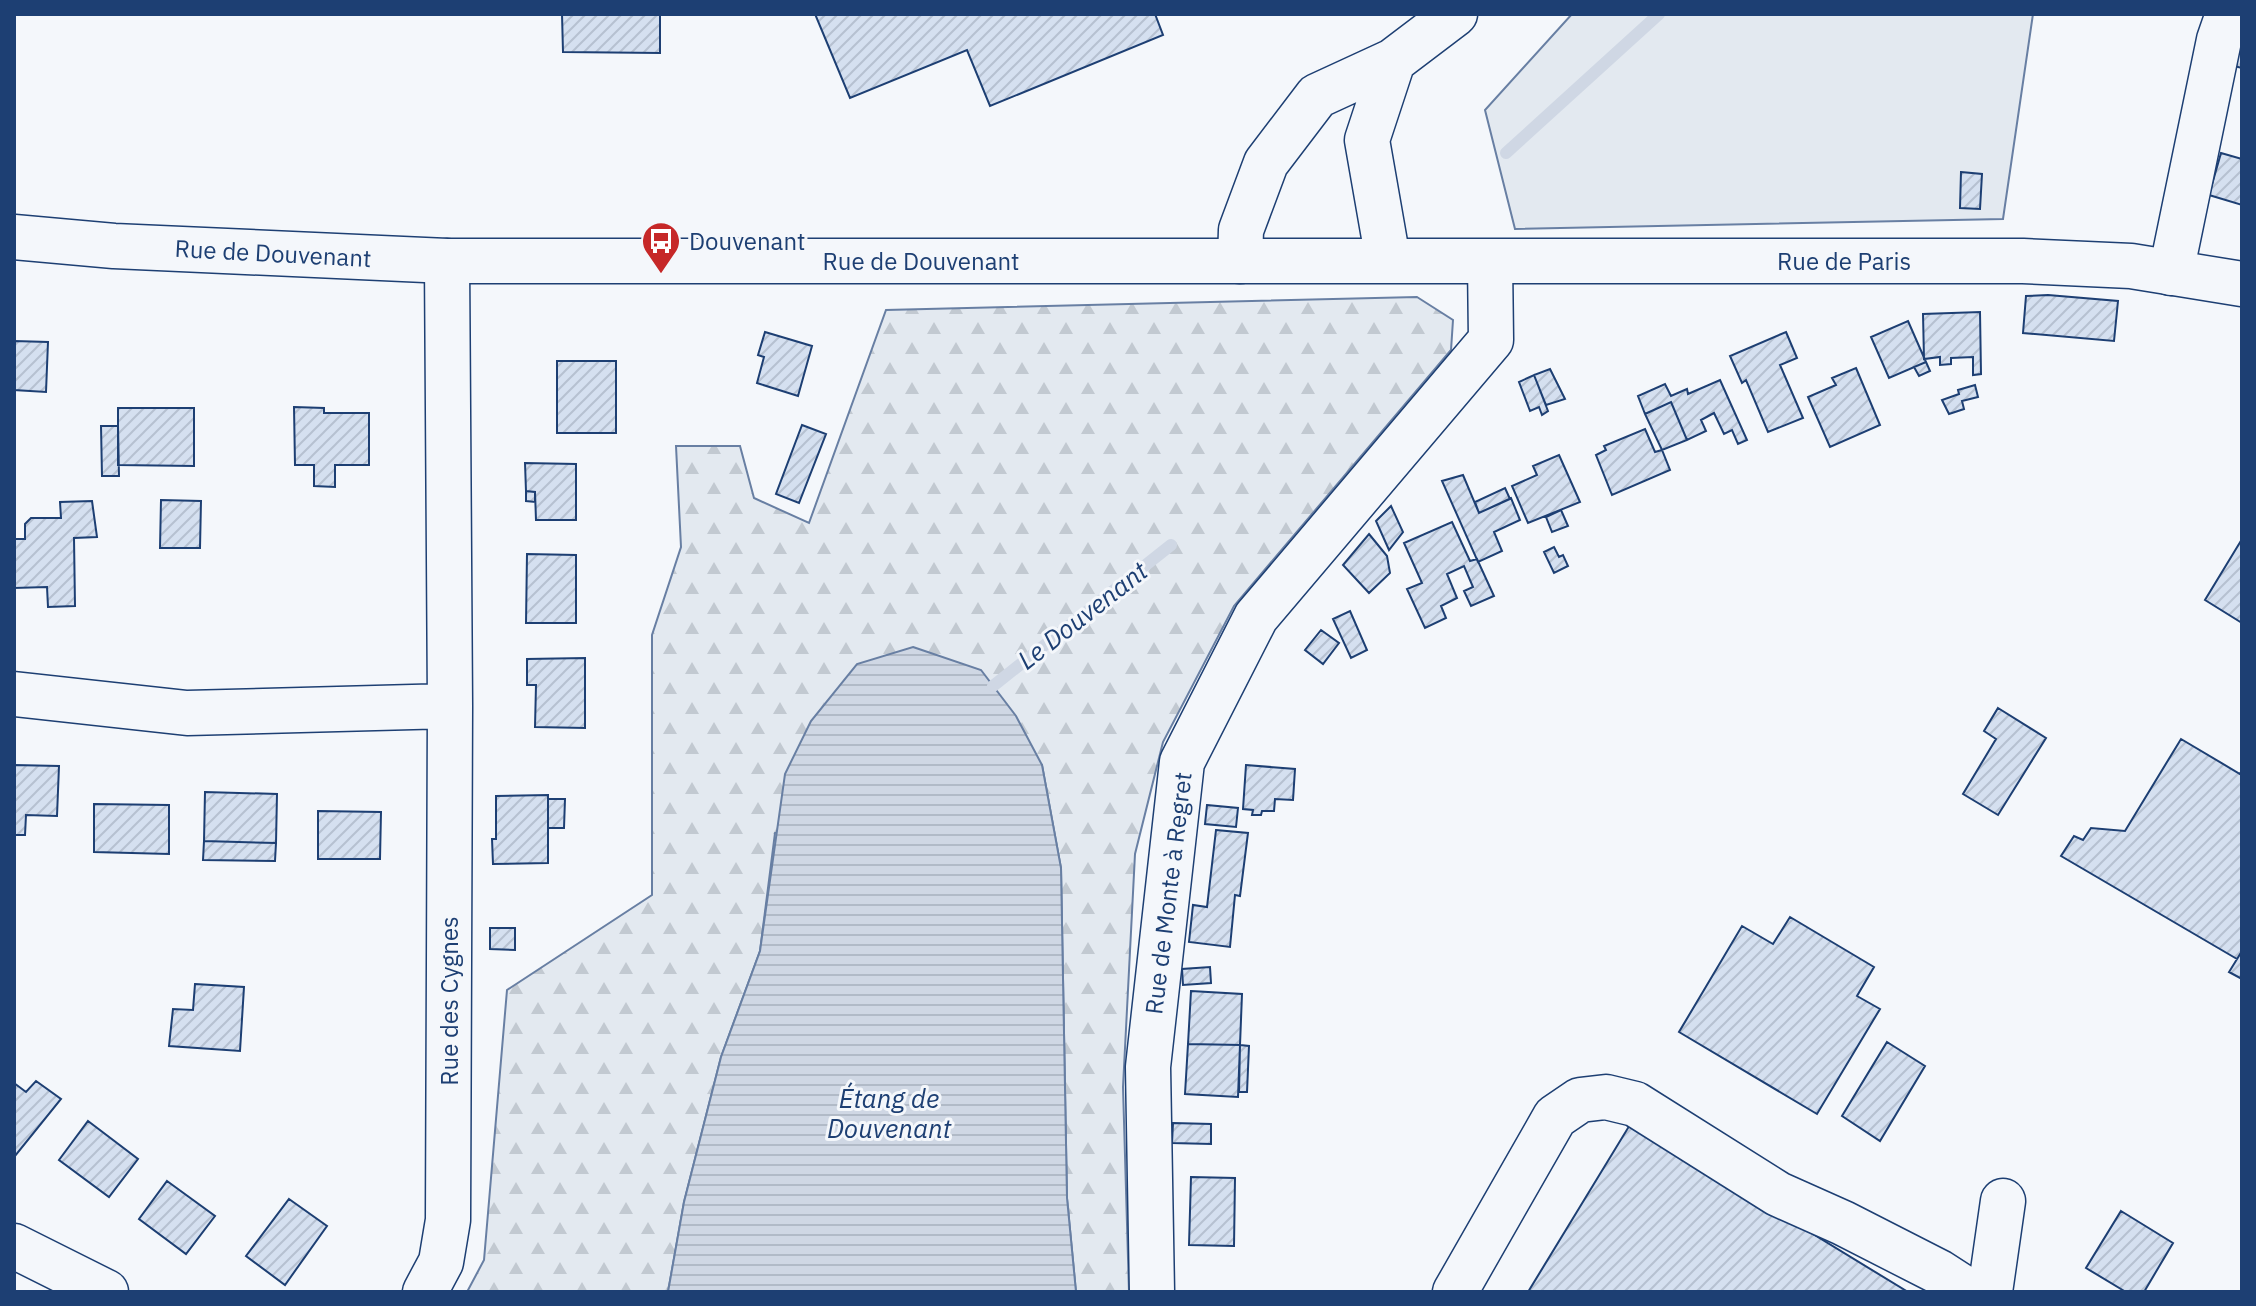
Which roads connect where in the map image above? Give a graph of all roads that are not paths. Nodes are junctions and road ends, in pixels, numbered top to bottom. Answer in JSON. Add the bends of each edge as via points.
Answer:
{"nodes":[{"id":1,"x":1455,"y":14,"type":"edge"},
{"id":2,"x":2228,"y":14,"type":"edge"},
{"id":3,"x":1393,"y":61,"type":"junction"},
{"id":4,"x":14,"y":237,"type":"edge"},
{"id":5,"x":1388,"y":260,"type":"junction"},
{"id":6,"x":447,"y":261,"type":"junction"},
{"id":7,"x":1240,"y":261,"type":"junction"},
{"id":8,"x":1445,"y":261,"type":"joint"},
{"id":9,"x":1490,"y":262,"type":"junction"},
{"id":10,"x":2171,"y":273,"type":"junction"},
{"id":11,"x":2242,"y":284,"type":"edge"},
{"id":12,"x":14,"y":694,"type":"edge"},
{"id":13,"x":450,"y":706,"type":"junction"},
{"id":14,"x":2003,"y":1201,"type":"dead end"},
{"id":15,"x":14,"y":1246,"type":"edge"},
{"id":16,"x":106,"y":1292,"type":"edge"},
{"id":17,"x":425,"y":1292,"type":"edge"},
{"id":18,"x":1152,"y":1292,"type":"edge"},
{"id":19,"x":1455,"y":1292,"type":"edge"},
{"id":20,"x":1970,"y":1292,"type":"edge"},
{"id":21,"x":1990,"y":1292,"type":"edge"}],
"edges":[{"from":1,"to":3,"type":"street"},
{"from":2,"to":10,"type":"street"},
{"from":3,"to":5,"type":"street","via":[[1367,140]]},
{"from":3,"to":7,"type":"street","via":[[1317,96],[1266,163],[1241,230]]},
{"from":4,"to":6,"type":"street","name":"Rue de Douvenant"},
{"from":5,"to":7,"type":"street","name":"Rue de Douvenant"},
{"from":5,"to":8,"type":"street","name":"Rue de Douvenant"},
{"from":6,"to":7,"type":"street","name":"Rue de Douvenant"},
{"from":6,"to":13,"type":"street","name":"Rue des Cygnes"},
{"from":8,"to":9,"type":"street","name":"Rue de Paris"},
{"from":9,"to":10,"type":"street","name":"Rue de Paris","via":[[2023,261]]},
{"from":9,"to":18,"type":"street","name":"Rue de Monte à Regret","via":[[1491,340],[1256,617],[1182,762],[1148,1067]]},
{"from":10,"to":11,"type":"street","name":"Rue de Paris"},
{"from":12,"to":13,"type":"street","via":[[187,713]]},
{"from":13,"to":17,"type":"street","name":"Rue des Cygnes","via":[[448,1220],[441,1262]]},
{"from":14,"to":21,"type":"street"},
{"from":15,"to":16,"type":"street"},
{"from":19,"to":20,"type":"street","via":[[1555,1117],[1580,1100],[1606,1097],[1635,1104],[1778,1194]]}]}
